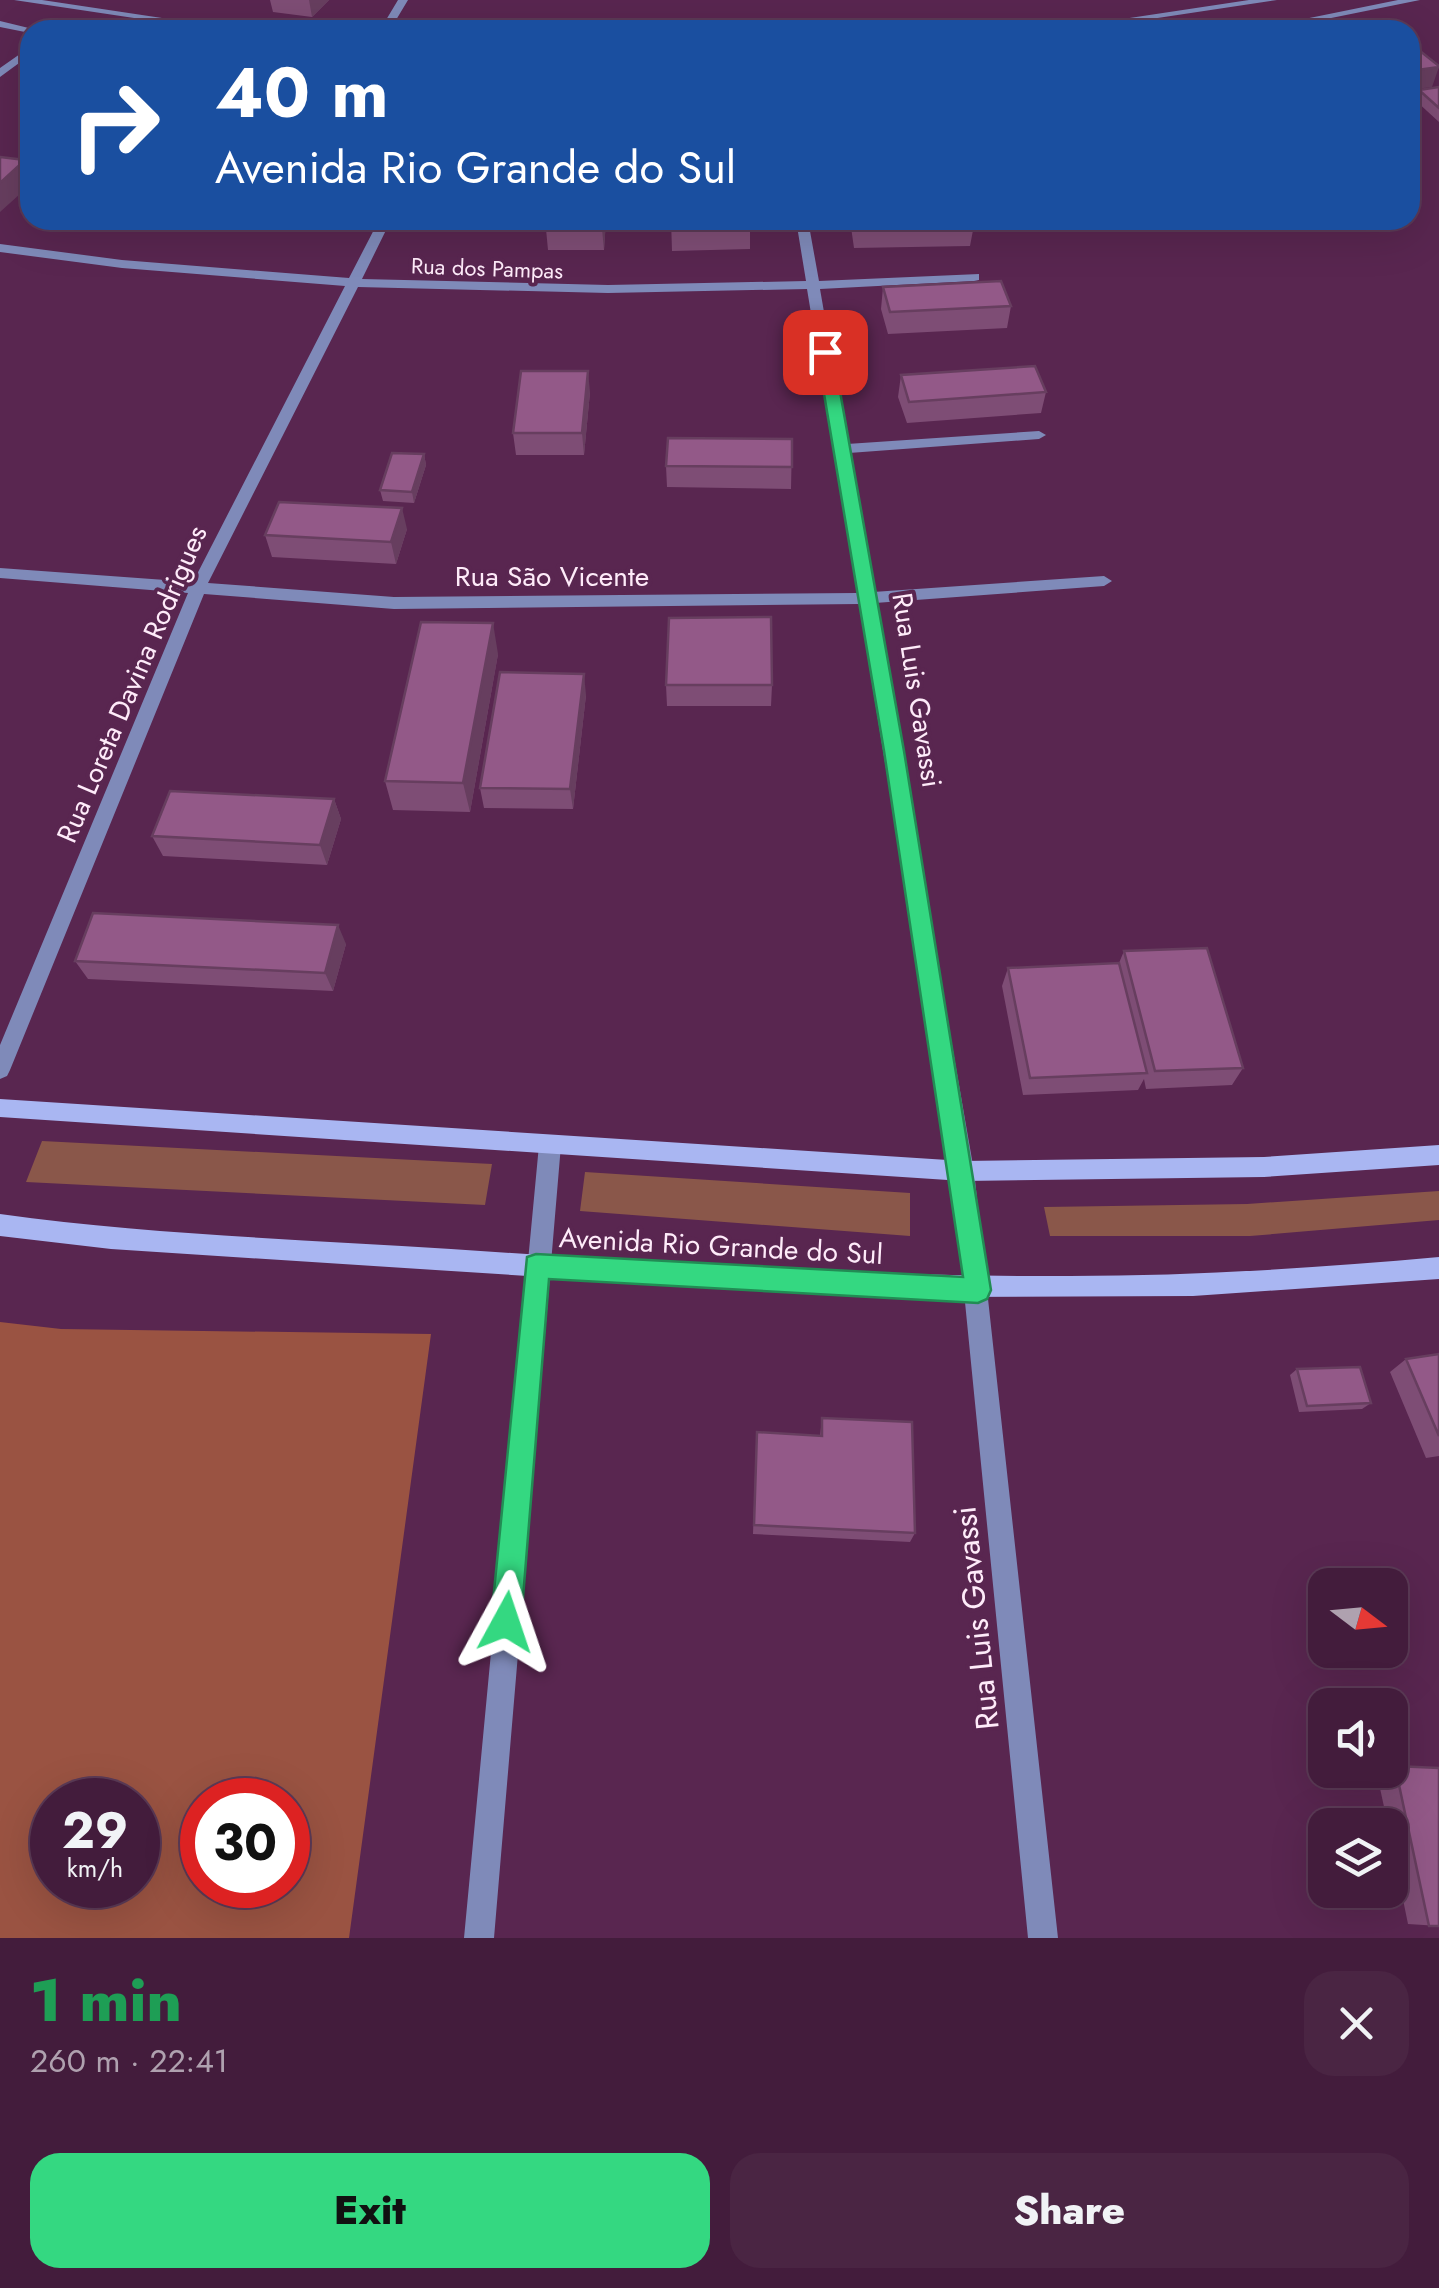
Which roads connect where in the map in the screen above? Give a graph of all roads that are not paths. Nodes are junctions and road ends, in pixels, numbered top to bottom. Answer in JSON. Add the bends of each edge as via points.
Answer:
{"nodes":[{"id":1,"x":1272,"y":0,"type":"edge"},
{"id":2,"x":1413,"y":0,"type":"edge"},
{"id":3,"x":28,"y":1,"type":"edge"},
{"id":4,"x":164,"y":20,"type":"edge"},
{"id":5,"x":1127,"y":20,"type":"edge"},
{"id":6,"x":1307,"y":20,"type":"edge"},
{"id":7,"x":20,"y":58,"type":"edge"},
{"id":8,"x":0,"y":74,"type":"edge"},
{"id":9,"x":379,"y":230,"type":"edge"},
{"id":10,"x":804,"y":230,"type":"edge"},
{"id":11,"x":0,"y":248,"type":"edge"},
{"id":12,"x":974,"y":277,"type":"dead end"},
{"id":13,"x":354,"y":283,"type":"junction"},
{"id":14,"x":814,"y":288,"type":"junction"},
{"id":15,"x":1040,"y":434,"type":"dead end"},
{"id":16,"x":842,"y":448,"type":"junction"},
{"id":17,"x":0,"y":573,"type":"edge"},
{"id":18,"x":1104,"y":581,"type":"dead end"},
{"id":19,"x":196,"y":590,"type":"junction"},
{"id":20,"x":869,"y":598,"type":"junction"},
{"id":21,"x":0,"y":1070,"type":"edge"},
{"id":22,"x":0,"y":1108,"type":"edge"},
{"id":23,"x":550,"y":1146,"type":"junction"},
{"id":24,"x":1439,"y":1155,"type":"edge"},
{"id":25,"x":962,"y":1172,"type":"junction"},
{"id":26,"x":0,"y":1225,"type":"edge"},
{"id":27,"x":536,"y":1266,"type":"junction"},
{"id":28,"x":1439,"y":1268,"type":"edge"},
{"id":29,"x":978,"y":1290,"type":"junction"},
{"id":30,"x":480,"y":1938,"type":"edge"},
{"id":31,"x":1043,"y":1938,"type":"edge"}],
"edges":[{"from":1,"to":5,"type":"street"},
{"from":2,"to":6,"type":"street"},
{"from":3,"to":4,"type":"street"},
{"from":7,"to":8,"type":"street"},
{"from":9,"to":13,"type":"street","name":"Rua Loreta Davina Rodrigues"},
{"from":10,"to":14,"type":"street","name":"Rua Luis Gavassi"},
{"from":11,"to":13,"type":"street","name":"Rua dos Pampas","via":[[156,269]]},
{"from":12,"to":14,"type":"street","name":"Rua dos Pampas"},
{"from":13,"to":14,"type":"street","name":"Rua dos Pampas","via":[[620,293]]},
{"from":13,"to":19,"type":"street","name":"Rua Loreta Davina Rodrigues"},
{"from":14,"to":16,"type":"street","name":"Rua Luis Gavassi"},
{"from":15,"to":16,"type":"street"},
{"from":16,"to":20,"type":"street","name":"Rua Luis Gavassi"},
{"from":17,"to":19,"type":"street","name":"Rua São Vicente"},
{"from":18,"to":20,"type":"street","name":"Rua São Vicente"},
{"from":19,"to":20,"type":"street","name":"Rua São Vicente","via":[[394,604]]},
{"from":19,"to":21,"type":"street","name":"Rua Loreta Davina Rodrigues"},
{"from":20,"to":25,"type":"street","name":"Rua Luis Gavassi"},
{"from":22,"to":23,"type":"street"},
{"from":23,"to":25,"type":"street"},
{"from":23,"to":27,"type":"street"},
{"from":24,"to":25,"type":"street","via":[[1264,1167]]},
{"from":25,"to":29,"type":"street","name":"Rua Luis Gavassi"},
{"from":26,"to":27,"type":"street","name":"Avenida Rio Grande do Sul"},
{"from":27,"to":29,"type":"street","name":"Avenida Rio Grande do Sul"},
{"from":27,"to":30,"type":"street"},
{"from":28,"to":29,"type":"street","name":"Avenida Rio Grande do Sul","via":[[1326,1280]]},
{"from":29,"to":31,"type":"street","name":"Rua Luis Gavassi"}]}
